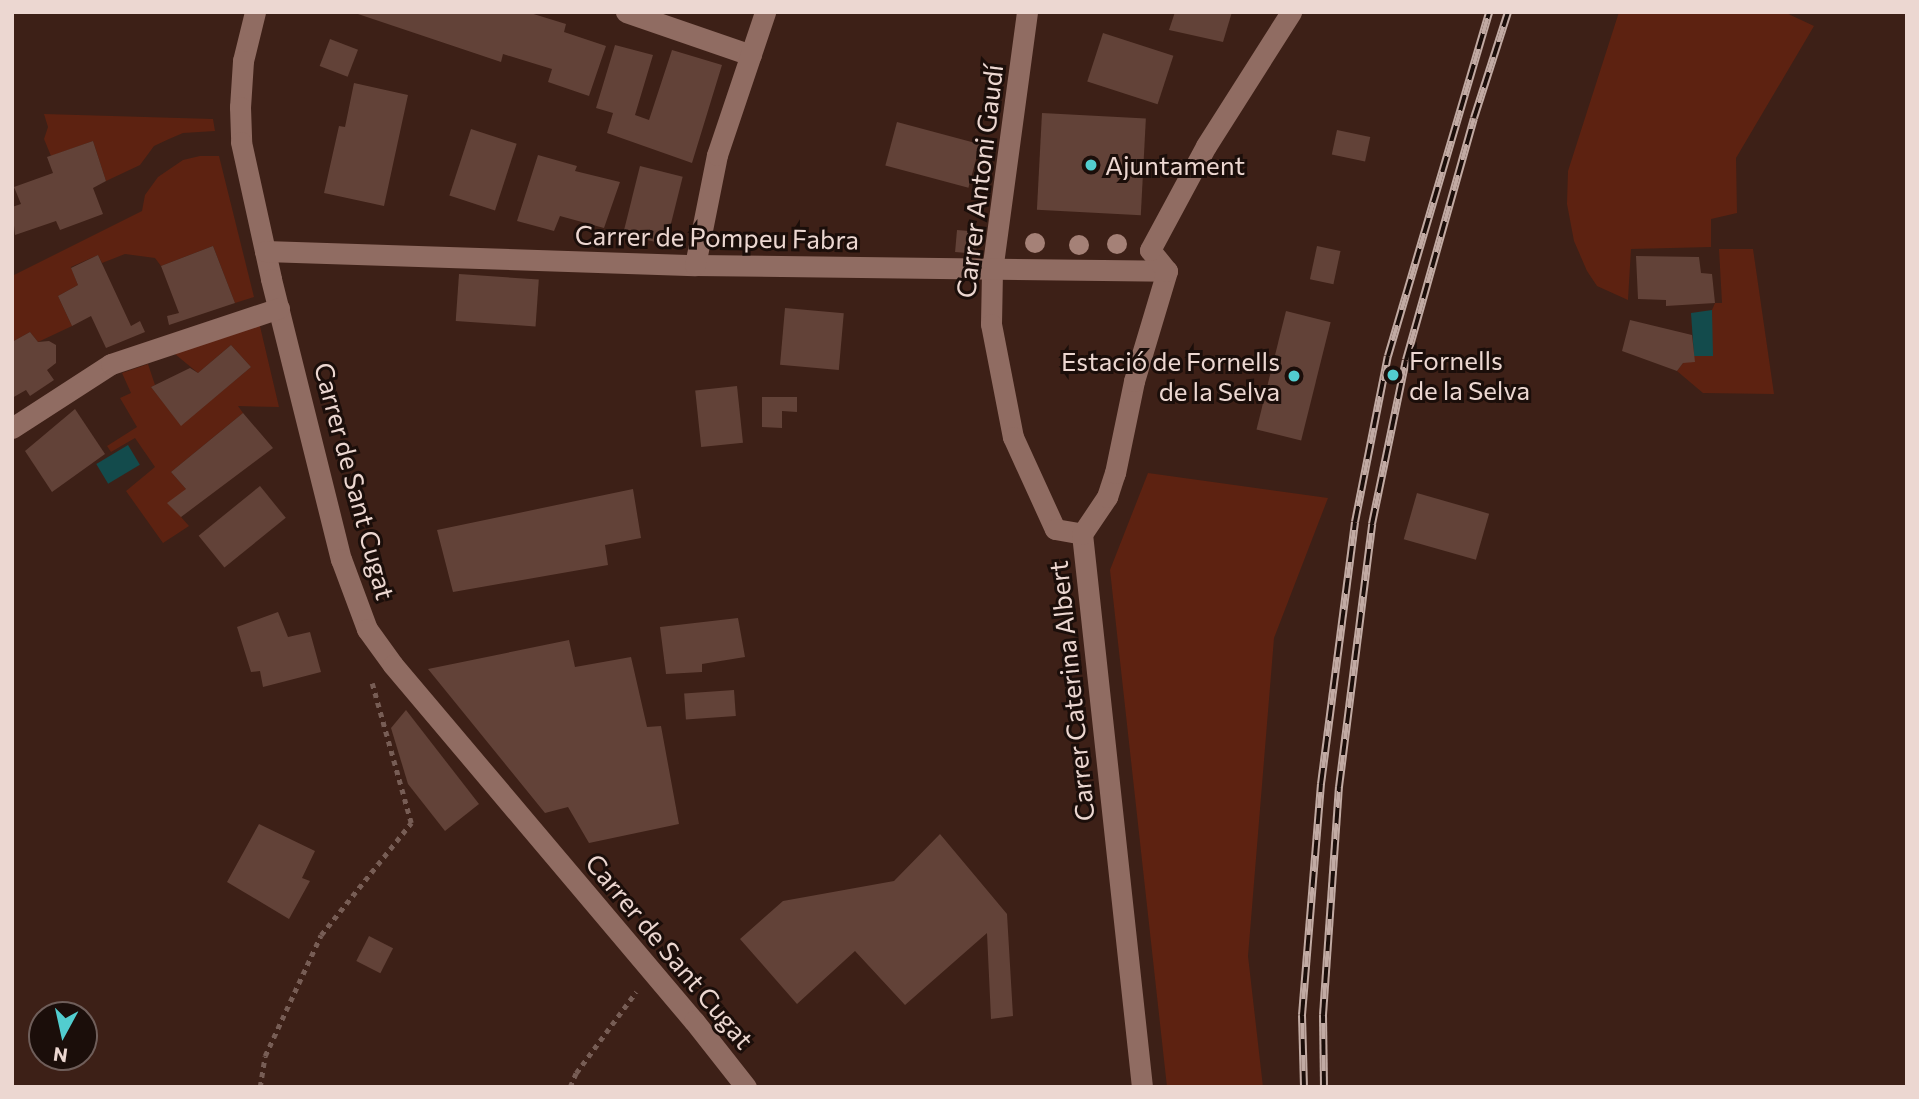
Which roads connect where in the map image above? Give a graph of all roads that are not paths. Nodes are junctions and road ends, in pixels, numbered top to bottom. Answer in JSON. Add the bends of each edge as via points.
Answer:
{"nodes":[{"id":1,"x":255,"y":12,"type":"edge"},
{"id":2,"x":625,"y":12,"type":"edge"},
{"id":3,"x":765,"y":12,"type":"edge"},
{"id":4,"x":1027,"y":12,"type":"edge"},
{"id":5,"x":1291,"y":12,"type":"edge"},
{"id":6,"x":751,"y":55,"type":"junction"},
{"id":7,"x":265,"y":251,"type":"junction"},
{"id":8,"x":695,"y":265,"type":"junction"},
{"id":9,"x":992,"y":271,"type":"junction"},
{"id":10,"x":1167,"y":271,"type":"junction"},
{"id":11,"x":279,"y":308,"type":"junction"},
{"id":12,"x":12,"y":428,"type":"edge"},
{"id":13,"x":1082,"y":534,"type":"junction"},
{"id":14,"x":746,"y":1087,"type":"edge"},
{"id":15,"x":1142,"y":1087,"type":"edge"}],
"edges":[{"from":1,"to":7,"type":"street","name":"Carrer de Sant Cugat","via":[[243,61],[241,142]]},
{"from":2,"to":6,"type":"street"},
{"from":3,"to":6,"type":"street"},
{"from":4,"to":9,"type":"street","name":"Carrer Antoni Gaudí"},
{"from":5,"to":10,"type":"street","via":[[1206,146],[1150,250]]},
{"from":6,"to":8,"type":"street","via":[[716,155]]},
{"from":7,"to":8,"type":"street","name":"Carrer de Pompeu Fabra"},
{"from":7,"to":11,"type":"street","name":"Carrer de Sant Cugat"},
{"from":8,"to":9,"type":"street","name":"Carrer de Pompeu Fabra"},
{"from":9,"to":10,"type":"street","name":"Carrer de Pompeu Fabra"},
{"from":9,"to":13,"type":"street","name":"Carrer Antoni Gaudí","via":[[991,324],[1013,437],[1055,529]]},
{"from":10,"to":13,"type":"street","name":"Carrer Caterina Albert","via":[[1134,381],[1115,473],[1107,497]]},
{"from":11,"to":12,"type":"street","via":[[111,364]]},
{"from":11,"to":14,"type":"street","name":"Carrer de Sant Cugat","via":[[341,559],[367,629]]},
{"from":13,"to":15,"type":"street","name":"Carrer Caterina Albert"}]}
